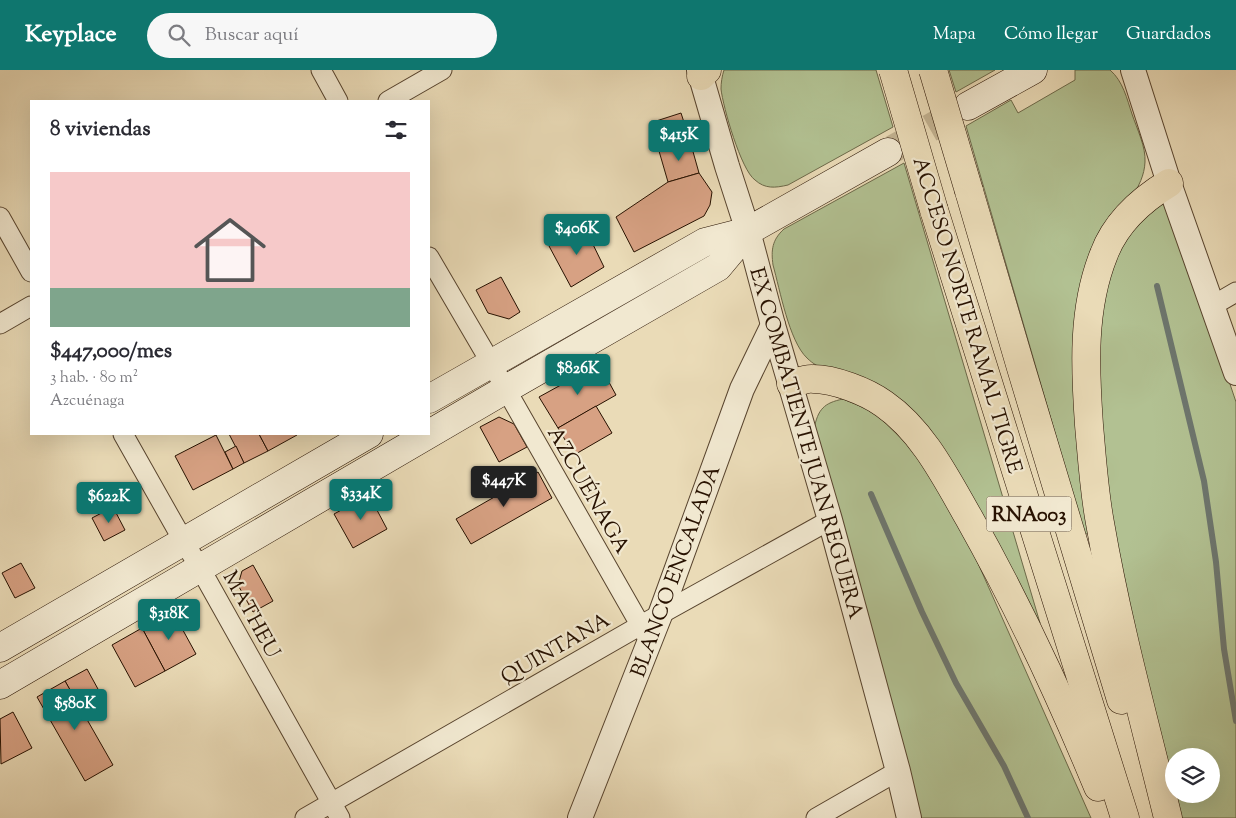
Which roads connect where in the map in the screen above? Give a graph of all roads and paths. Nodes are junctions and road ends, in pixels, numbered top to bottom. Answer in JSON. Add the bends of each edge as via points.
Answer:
{"nodes":[{"id":1,"x":321,"y":70,"type":"edge"},
{"id":2,"x":442,"y":70,"type":"edge"},
{"id":3,"x":893,"y":70,"type":"edge"},
{"id":4,"x":933,"y":70,"type":"edge"},
{"id":5,"x":1033,"y":70,"type":"edge"},
{"id":6,"x":1133,"y":70,"type":"edge"},
{"id":7,"x":703,"y":72,"type":"edge"},
{"id":8,"x":337,"y":100,"type":"edge"},
{"id":9,"x":390,"y":100,"type":"edge"},
{"id":10,"x":968,"y":106,"type":"tunnel mouth"},
{"id":11,"x":888,"y":152,"type":"tunnel mouth"},
{"id":12,"x":1169,"y":183,"type":"junction"},
{"id":13,"x":0,"y":217,"type":"edge"},
{"id":14,"x":748,"y":231,"type":"junction"},
{"id":15,"x":430,"y":259,"type":"edge"},
{"id":16,"x":30,"y":270,"type":"edge"},
{"id":17,"x":1236,"y":292,"type":"edge"},
{"id":18,"x":1212,"y":306,"type":"junction"},
{"id":19,"x":30,"y":307,"type":"edge"},
{"id":20,"x":0,"y":324,"type":"edge"},
{"id":21,"x":773,"y":325,"type":"junction"},
{"id":22,"x":491,"y":362,"type":"junction"},
{"id":23,"x":1236,"y":373,"type":"edge"},
{"id":24,"x":791,"y":384,"type":"junction"},
{"id":25,"x":506,"y":389,"type":"junction"},
{"id":26,"x":430,"y":398,"type":"edge"},
{"id":27,"x":430,"y":433,"type":"edge"},
{"id":28,"x":124,"y":435,"type":"edge"},
{"id":29,"x":367,"y":435,"type":"edge"},
{"id":30,"x":427,"y":435,"type":"edge"},
{"id":31,"x":830,"y":520,"type":"junction"},
{"id":32,"x":184,"y":542,"type":"junction"},
{"id":33,"x":200,"y":568,"type":"junction"},
{"id":34,"x":650,"y":627,"type":"junction"},
{"id":35,"x":0,"y":648,"type":"edge"},
{"id":36,"x":0,"y":685,"type":"edge"},
{"id":37,"x":898,"y":771,"type":"junction"},
{"id":38,"x":336,"y":810,"type":"edge"},
{"id":39,"x":304,"y":818,"type":"edge"},
{"id":40,"x":580,"y":818,"type":"edge"},
{"id":41,"x":816,"y":818,"type":"edge"},
{"id":42,"x":909,"y":818,"type":"edge"},
{"id":43,"x":1111,"y":818,"type":"edge"},
{"id":44,"x":1124,"y":818,"type":"edge"},
{"id":45,"x":1159,"y":818,"type":"edge"},
{"id":46,"x":1168,"y":818,"type":"edge"}],
"edges":[{"from":1,"to":8,"type":"street"},
{"from":2,"to":9,"type":"street"},
{"from":3,"to":44,"type":"highway","name":"ACCESO NORTE RAMAL TIGRE","number":"RNA003","bridge":true},
{"from":4,"to":45,"type":"highway","name":"ACCESO NORTE RAMAL TIGRE","number":"RNA003","bridge":true},
{"from":5,"to":10,"type":"main road"},
{"from":6,"to":12,"type":"street"},
{"from":7,"to":14,"type":"street","name":"EX COMBATIENTE JUAN REGUERA","via":[[727,166]]},
{"from":11,"to":14,"type":"main road"},
{"from":12,"to":18,"type":"street"},
{"from":12,"to":46,"type":"highway","via":[[1130,212],[1104,252],[1089,311],[1086,349],[1087,398],[1099,521]]},
{"from":13,"to":16,"type":"street"},
{"from":14,"to":21,"type":"street","name":"EX COMBATIENTE JUAN REGUERA"},
{"from":14,"to":22,"type":"main road","via":[[705,242]]},
{"from":14,"to":25,"type":"main road","via":[[718,267]]},
{"from":15,"to":22,"type":"street","name":"AZCUÉNAGA"},
{"from":17,"to":18,"type":"street"},
{"from":18,"to":23,"type":"street"},
{"from":19,"to":20,"type":"street"},
{"from":21,"to":24,"type":"street","name":"EX COMBATIENTE JUAN REGUERA"},
{"from":21,"to":34,"type":"street","name":"BLANCO ENCALADA","via":[[742,389]]},
{"from":22,"to":25,"type":"street","name":"AZCUÉNAGA"},
{"from":22,"to":26,"type":"main road"},
{"from":24,"to":31,"type":"street","name":"EX COMBATIENTE JUAN REGUERA"},
{"from":24,"to":43,"type":"highway","via":[[811,378],[858,390],[883,403],[925,445],[1021,614],[1052,677]]},
{"from":25,"to":27,"type":"main road"},
{"from":25,"to":34,"type":"street","name":"AZCUÉNAGA"},
{"from":28,"to":32,"type":"street","name":"MATHEU"},
{"from":29,"to":32,"type":"main road"},
{"from":30,"to":33,"type":"main road"},
{"from":31,"to":34,"type":"street","name":"QUINTANA"},
{"from":31,"to":37,"type":"street","name":"EX COMBATIENTE JUAN REGUERA"},
{"from":32,"to":33,"type":"street","name":"MATHEU"},
{"from":32,"to":35,"type":"main road"},
{"from":33,"to":36,"type":"main road"},
{"from":33,"to":38,"type":"street","name":"MATHEU"},
{"from":34,"to":38,"type":"street","name":"QUINTANA"},
{"from":34,"to":40,"type":"street","name":"BLANCO ENCALADA"},
{"from":37,"to":41,"type":"street"},
{"from":37,"to":42,"type":"street","name":"EX COMBATIENTE JUAN REGUERA"},
{"from":38,"to":39,"type":"street","name":"QUINTANA"}]}
